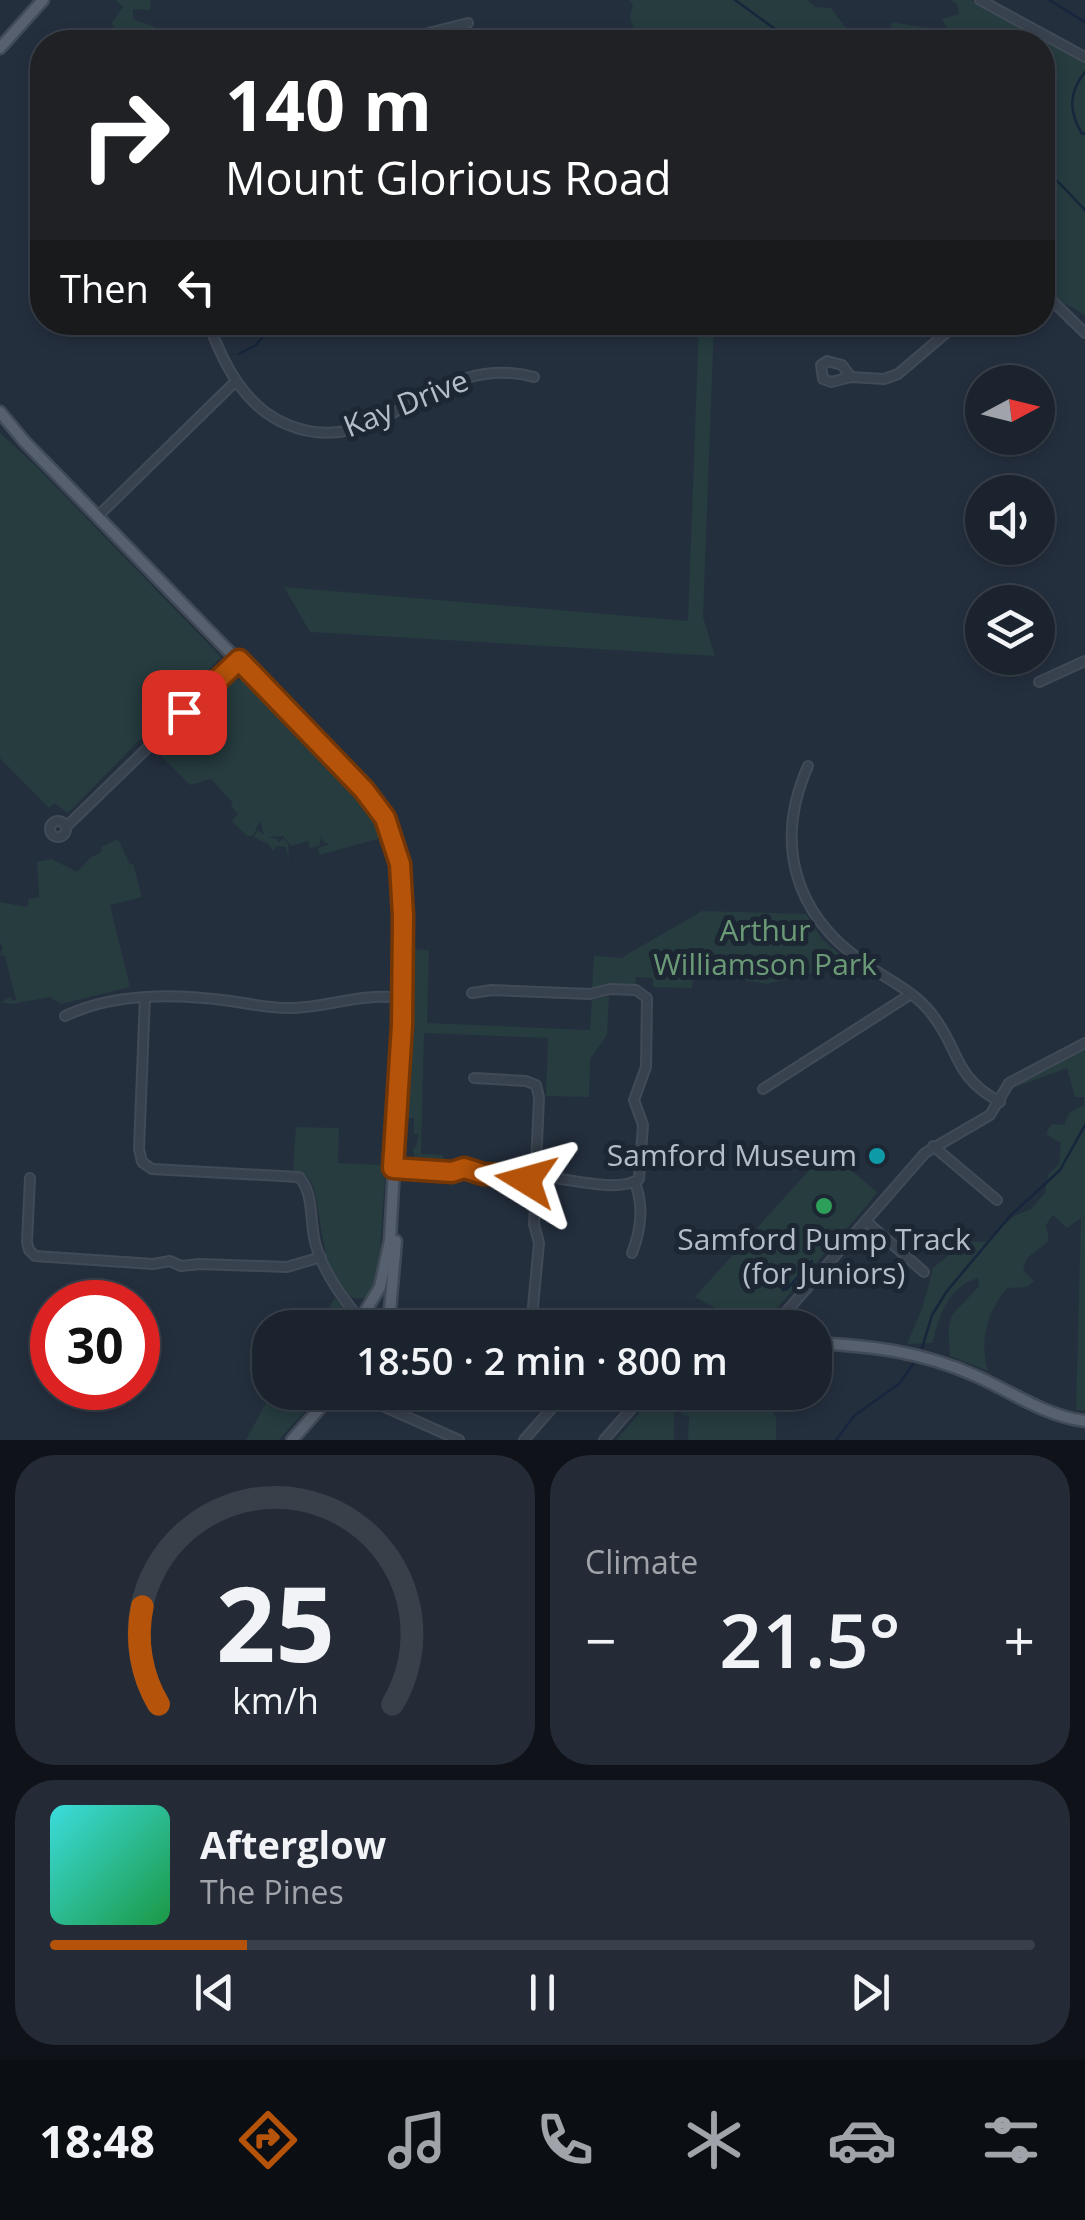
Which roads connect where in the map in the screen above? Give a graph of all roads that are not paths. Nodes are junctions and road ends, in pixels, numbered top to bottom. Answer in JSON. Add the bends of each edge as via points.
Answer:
{"nodes":[{"id":1,"x":43,"y":0,"type":"edge"},
{"id":2,"x":980,"y":0,"type":"edge"},
{"id":3,"x":468,"y":23,"type":"dead end"},
{"id":4,"x":440,"y":30,"type":"edge"},
{"id":5,"x":1035,"y":30,"type":"edge"},
{"id":6,"x":1055,"y":41,"type":"edge"},
{"id":7,"x":0,"y":48,"type":"edge"},
{"id":8,"x":1085,"y":57,"type":"edge"},
{"id":9,"x":1055,"y":303,"type":"edge"},
{"id":10,"x":1085,"y":333,"type":"edge"},
{"id":11,"x":214,"y":335,"type":"edge"},
{"id":12,"x":944,"y":335,"type":"edge"},
{"id":13,"x":534,"y":377,"type":"dead end"},
{"id":14,"x":852,"y":377,"type":"dead end"},
{"id":15,"x":236,"y":382,"type":"junction"},
{"id":16,"x":0,"y":412,"type":"edge"},
{"id":17,"x":98,"y":516,"type":"junction"},
{"id":18,"x":239,"y":660,"type":"junction"},
{"id":19,"x":1085,"y":662,"type":"edge"},
{"id":20,"x":1039,"y":682,"type":"dead end"},
{"id":21,"x":808,"y":766,"type":"dead end"},
{"id":22,"x":66,"y":827,"type":"dead end"},
{"id":23,"x":472,"y":993,"type":"dead end"},
{"id":24,"x":911,"y":994,"type":"junction"},
{"id":25,"x":392,"y":996,"type":"dead end"},
{"id":26,"x":145,"y":997,"type":"junction"},
{"id":27,"x":65,"y":1016,"type":"dead end"},
{"id":28,"x":1085,"y":1042,"type":"edge"},
{"id":29,"x":474,"y":1078,"type":"dead end"},
{"id":30,"x":763,"y":1089,"type":"dead end"},
{"id":31,"x":1000,"y":1102,"type":"junction"},
{"id":32,"x":932,"y":1146,"type":"junction"},
{"id":33,"x":536,"y":1167,"type":"junction"},
{"id":34,"x":396,"y":1168,"type":"junction"},
{"id":35,"x":526,"y":1176,"type":"junction"},
{"id":36,"x":546,"y":1177,"type":"junction"},
{"id":37,"x":30,"y":1178,"type":"dead end"},
{"id":38,"x":635,"y":1183,"type":"junction"},
{"id":39,"x":536,"y":1187,"type":"junction"},
{"id":40,"x":997,"y":1200,"type":"dead end"},
{"id":41,"x":867,"y":1222,"type":"junction"},
{"id":42,"x":632,"y":1253,"type":"dead end"},
{"id":43,"x":320,"y":1257,"type":"junction"},
{"id":44,"x":924,"y":1272,"type":"dead end"},
{"id":45,"x":393,"y":1278,"type":"junction"},
{"id":46,"x":380,"y":1284,"type":"junction"},
{"id":47,"x":346,"y":1300,"type":"junction"},
{"id":48,"x":370,"y":1306,"type":"junction"},
{"id":49,"x":353,"y":1310,"type":"edge"},
{"id":50,"x":368,"y":1310,"type":"edge"},
{"id":51,"x":386,"y":1310,"type":"edge"},
{"id":52,"x":392,"y":1310,"type":"edge"},
{"id":53,"x":533,"y":1310,"type":"edge"},
{"id":54,"x":790,"y":1310,"type":"edge"},
{"id":55,"x":832,"y":1344,"type":"edge"},
{"id":56,"x":318,"y":1410,"type":"edge"},
{"id":57,"x":392,"y":1410,"type":"edge"},
{"id":58,"x":550,"y":1410,"type":"edge"},
{"id":59,"x":630,"y":1410,"type":"edge"},
{"id":60,"x":1085,"y":1421,"type":"edge"},
{"id":61,"x":292,"y":1440,"type":"edge"},
{"id":62,"x":459,"y":1440,"type":"edge"},
{"id":63,"x":524,"y":1440,"type":"edge"},
{"id":64,"x":604,"y":1440,"type":"edge"}],
"edges":[{"from":1,"to":7,"type":"main road"},
{"from":2,"to":5,"type":"street"},
{"from":3,"to":4,"type":"street"},
{"from":6,"to":8,"type":"street"},
{"from":9,"to":10,"type":"street"},
{"from":11,"to":15,"type":"street"},
{"from":12,"to":14,"type":"street","via":[[898,374],[884,380]]},
{"from":13,"to":15,"type":"street","name":"Kay Drive","via":[[492,372],[460,378],[374,422],[328,434],[270,416]]},
{"from":15,"to":17,"type":"street"},
{"from":16,"to":17,"type":"main road"},
{"from":17,"to":18,"type":"main road"},
{"from":18,"to":22,"type":"street"},
{"from":18,"to":34,"type":"main road","via":[[364,790],[385,818],[400,864]]},
{"from":19,"to":20,"type":"street"},
{"from":21,"to":24,"type":"street","via":[[791,816],[794,868],[804,896],[830,934]]},
{"from":23,"to":38,"type":"street","via":[[610,989],[636,990],[647,998],[646,1067],[634,1100],[643,1125]]},
{"from":24,"to":30,"type":"street"},
{"from":24,"to":31,"type":"street","via":[[932,1014],[968,1080]]},
{"from":25,"to":26,"type":"street","via":[[288,1008]]},
{"from":26,"to":27,"type":"street","via":[[85,1006]]},
{"from":26,"to":43,"type":"street","via":[[142,1162],[152,1168],[299,1177]]},
{"from":28,"to":31,"type":"street","via":[[1009,1083]]},
{"from":29,"to":33,"type":"street","via":[[536,1085]]},
{"from":31,"to":32,"type":"street","via":[[990,1115]]},
{"from":32,"to":40,"type":"street"},
{"from":32,"to":41,"type":"street"},
{"from":33,"to":35,"type":"street"},
{"from":33,"to":36,"type":"street"},
{"from":34,"to":35,"type":"street"},
{"from":34,"to":45,"type":"main road"},
{"from":34,"to":46,"type":"main road"},
{"from":35,"to":39,"type":"street"},
{"from":36,"to":38,"type":"street"},
{"from":36,"to":39,"type":"street"},
{"from":37,"to":43,"type":"street","via":[[28,1246],[35,1256],[278,1267]]},
{"from":38,"to":42,"type":"street","via":[[641,1203]]},
{"from":39,"to":53,"type":"street"},
{"from":41,"to":44,"type":"street"},
{"from":41,"to":54,"type":"street"},
{"from":43,"to":47,"type":"street"},
{"from":45,"to":46,"type":"main road"},
{"from":45,"to":52,"type":"main road"},
{"from":46,"to":48,"type":"main road"},
{"from":47,"to":48,"type":"street"},
{"from":47,"to":49,"type":"street"},
{"from":48,"to":50,"type":"main road"},
{"from":48,"to":51,"type":"main road"},
{"from":55,"to":60,"type":"main road","via":[[906,1351],[952,1365],[1058,1416]]},
{"from":56,"to":61,"type":"main road"},
{"from":57,"to":62,"type":"street"},
{"from":58,"to":63,"type":"street"},
{"from":59,"to":64,"type":"street"}]}
